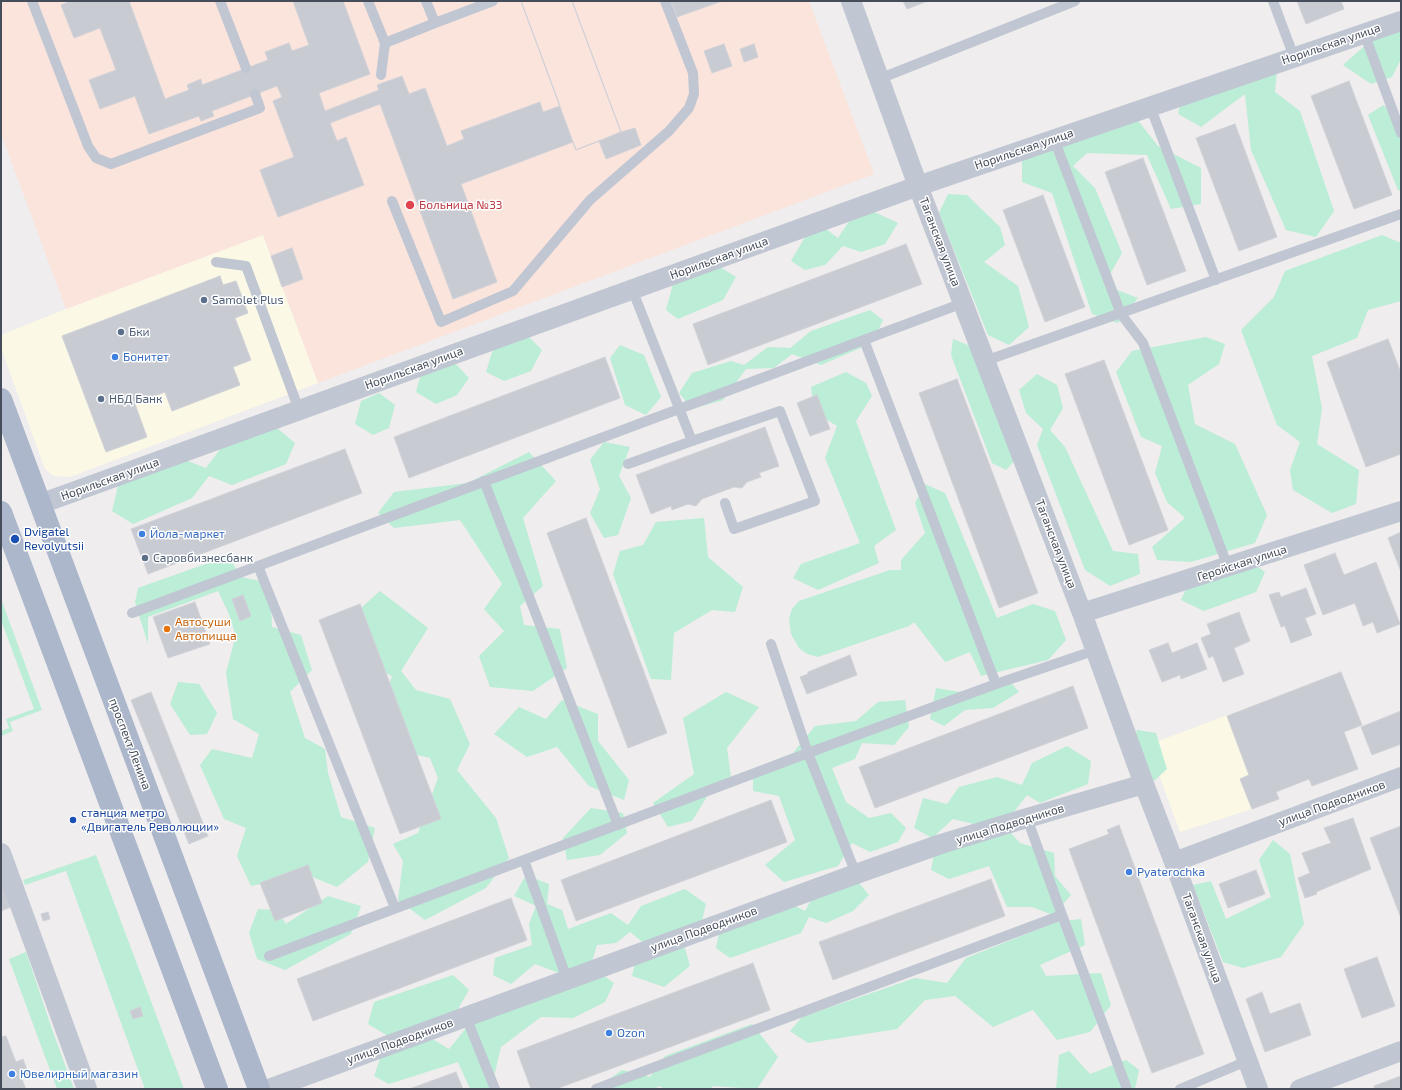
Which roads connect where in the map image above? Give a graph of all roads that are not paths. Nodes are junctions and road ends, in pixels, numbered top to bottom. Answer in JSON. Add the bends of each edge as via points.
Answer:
{"nodes":[{"id":1,"x":32,"y":1,"type":"edge"},
{"id":2,"x":220,"y":1,"type":"edge"},
{"id":3,"x":368,"y":1,"type":"edge"},
{"id":4,"x":426,"y":1,"type":"edge"},
{"id":5,"x":493,"y":1,"type":"edge"},
{"id":6,"x":665,"y":1,"type":"edge"},
{"id":7,"x":851,"y":1,"type":"edge"},
{"id":8,"x":1075,"y":1,"type":"edge"},
{"id":9,"x":1273,"y":1,"type":"edge"},
{"id":10,"x":1401,"y":21,"type":"edge"},
{"id":11,"x":434,"y":23,"type":"junction"},
{"id":12,"x":1364,"y":33,"type":"junction"},
{"id":13,"x":385,"y":43,"type":"junction"},
{"id":14,"x":1294,"y":57,"type":"junction"},
{"id":15,"x":246,"y":68,"type":"dead end"},
{"id":16,"x":381,"y":75,"type":"dead end"},
{"id":17,"x":879,"y":79,"type":"junction"},
{"id":18,"x":255,"y":94,"type":"dead end"},
{"id":19,"x":1150,"y":106,"type":"junction"},
{"id":20,"x":1401,"y":133,"type":"edge"},
{"id":21,"x":1054,"y":139,"type":"junction"},
{"id":22,"x":918,"y":186,"type":"junction"},
{"id":23,"x":392,"y":201,"type":"dead end"},
{"id":24,"x":1401,"y":214,"type":"edge"},
{"id":25,"x":216,"y":262,"type":"dead end"},
{"id":26,"x":1216,"y":280,"type":"junction"},
{"id":27,"x":632,"y":289,"type":"junction"},
{"id":28,"x":963,"y":303,"type":"junction"},
{"id":29,"x":1121,"y":314,"type":"junction"},
{"id":30,"x":864,"y":340,"type":"junction"},
{"id":31,"x":986,"y":362,"type":"junction"},
{"id":32,"x":1,"y":399,"type":"edge"},
{"id":33,"x":680,"y":408,"type":"junction"},
{"id":34,"x":299,"y":410,"type":"junction"},
{"id":35,"x":692,"y":441,"type":"junction"},
{"id":36,"x":628,"y":464,"type":"dead end"},
{"id":37,"x":484,"y":481,"type":"junction"},
{"id":38,"x":725,"y":503,"type":"dead end"},
{"id":39,"x":40,"y":504,"type":"junction"},
{"id":40,"x":1401,"y":511,"type":"edge"},
{"id":41,"x":1,"y":512,"type":"edge"},
{"id":42,"x":258,"y":566,"type":"junction"},
{"id":43,"x":1228,"y":567,"type":"junction"},
{"id":44,"x":132,"y":613,"type":"dead end"},
{"id":45,"x":1082,"y":614,"type":"junction"},
{"id":46,"x":771,"y":644,"type":"dead end"},
{"id":47,"x":1096,"y":650,"type":"junction"},
{"id":48,"x":996,"y":684,"type":"junction"},
{"id":49,"x":808,"y":753,"type":"junction"},
{"id":50,"x":1401,"y":777,"type":"edge"},
{"id":51,"x":1144,"y":784,"type":"junction"},
{"id":52,"x":1027,"y":818,"type":"junction"},
{"id":53,"x":618,"y":825,"type":"junction"},
{"id":54,"x":1,"y":853,"type":"edge"},
{"id":55,"x":524,"y":860,"type":"junction"},
{"id":56,"x":1174,"y":862,"type":"junction"},
{"id":57,"x":856,"y":874,"type":"junction"},
{"id":58,"x":395,"y":908,"type":"junction"},
{"id":59,"x":1062,"y":915,"type":"junction"},
{"id":60,"x":268,"y":956,"type":"dead end"},
{"id":61,"x":568,"y":979,"type":"junction"},
{"id":62,"x":466,"y":1017,"type":"junction"},
{"id":63,"x":1401,"y":1051,"type":"edge"},
{"id":64,"x":1247,"y":1061,"type":"junction"},
{"id":65,"x":87,"y":1089,"type":"edge"},
{"id":66,"x":217,"y":1089,"type":"edge"},
{"id":67,"x":259,"y":1089,"type":"edge"},
{"id":68,"x":269,"y":1089,"type":"edge"},
{"id":69,"x":495,"y":1089,"type":"edge"},
{"id":70,"x":596,"y":1089,"type":"edge"},
{"id":71,"x":1127,"y":1089,"type":"edge"},
{"id":72,"x":1180,"y":1089,"type":"edge"},
{"id":73,"x":1258,"y":1089,"type":"edge"},
{"id":74,"x":1300,"y":1089,"type":"edge"}],
"edges":[{"from":1,"to":18,"type":"lane","via":[[88,146],[96,158],[111,164],[260,108]]},
{"from":2,"to":15,"type":"lane"},
{"from":3,"to":13,"type":"lane"},
{"from":4,"to":11,"type":"lane"},
{"from":5,"to":11,"type":"lane"},
{"from":6,"to":23,"type":"lane","via":[[693,73],[694,94],[689,108],[669,131],[590,200],[513,291],[441,322]]},
{"from":7,"to":17,"type":"street","name":"Таганская улица"},
{"from":8,"to":17,"type":"lane"},
{"from":9,"to":14,"type":"lane"},
{"from":10,"to":12,"type":"street","name":"Норильская улица"},
{"from":11,"to":13,"type":"lane"},
{"from":12,"to":14,"type":"street","name":"Норильская улица"},
{"from":12,"to":20,"type":"lane"},
{"from":13,"to":16,"type":"lane"},
{"from":14,"to":19,"type":"street","name":"Норильская улица"},
{"from":17,"to":22,"type":"street","name":"Таганская улица"},
{"from":19,"to":21,"type":"street","name":"Норильская улица"},
{"from":19,"to":26,"type":"lane"},
{"from":21,"to":22,"type":"street","name":"Норильская улица"},
{"from":21,"to":29,"type":"lane"},
{"from":22,"to":27,"type":"street","name":"Норильская улица"},
{"from":22,"to":28,"type":"street","name":"Таганская улица"},
{"from":24,"to":26,"type":"lane"},
{"from":25,"to":34,"type":"lane","via":[[246,266]]},
{"from":26,"to":29,"type":"lane"},
{"from":27,"to":33,"type":"lane"},
{"from":27,"to":34,"type":"street","name":"Норильская улица"},
{"from":28,"to":30,"type":"lane"},
{"from":28,"to":31,"type":"street","name":"Таганская улица"},
{"from":29,"to":31,"type":"lane"},
{"from":29,"to":43,"type":"lane","via":[[1143,343]]},
{"from":30,"to":33,"type":"lane"},
{"from":30,"to":48,"type":"lane"},
{"from":31,"to":45,"type":"street","name":"Таганская улица"},
{"from":32,"to":39,"type":"main road","name":"проспект Ленина"},
{"from":33,"to":35,"type":"lane"},
{"from":33,"to":37,"type":"lane"},
{"from":34,"to":39,"type":"street","name":"Норильская улица"},
{"from":35,"to":36,"type":"lane"},
{"from":35,"to":38,"type":"lane","via":[[780,411],[815,500],[734,530]]},
{"from":37,"to":42,"type":"lane"},
{"from":37,"to":53,"type":"lane"},
{"from":39,"to":67,"type":"main road","name":"проспект Ленина"},
{"from":40,"to":43,"type":"street","name":"Геройская улица"},
{"from":41,"to":66,"type":"main road"},
{"from":42,"to":44,"type":"lane"},
{"from":42,"to":58,"type":"lane"},
{"from":43,"to":45,"type":"street","name":"Геройская улица"},
{"from":45,"to":47,"type":"street","name":"Таганская улица"},
{"from":46,"to":49,"type":"lane"},
{"from":47,"to":48,"type":"lane"},
{"from":47,"to":51,"type":"street","name":"Таганская улица"},
{"from":48,"to":49,"type":"lane"},
{"from":49,"to":53,"type":"lane"},
{"from":49,"to":57,"type":"lane"},
{"from":50,"to":56,"type":"street","name":"улица Подводников"},
{"from":51,"to":52,"type":"street","name":"улица Подводников"},
{"from":51,"to":56,"type":"street","name":"Таганская улица"},
{"from":52,"to":57,"type":"street","name":"улица Подводников","via":[[941,844]]},
{"from":52,"to":59,"type":"lane"},
{"from":53,"to":55,"type":"lane"},
{"from":54,"to":65,"type":"street"},
{"from":55,"to":58,"type":"lane"},
{"from":55,"to":61,"type":"lane"},
{"from":56,"to":64,"type":"street","name":"Таганская улица"},
{"from":57,"to":61,"type":"street","name":"улица Подводников"},
{"from":58,"to":60,"type":"lane"},
{"from":59,"to":70,"type":"lane"},
{"from":59,"to":71,"type":"lane"},
{"from":61,"to":62,"type":"street","name":"улица Подводников"},
{"from":62,"to":68,"type":"street","name":"улица Подводников"},
{"from":62,"to":69,"type":"lane"},
{"from":63,"to":74,"type":"street"},
{"from":64,"to":72,"type":"lane"},
{"from":64,"to":73,"type":"street","name":"Таганская улица"}]}
